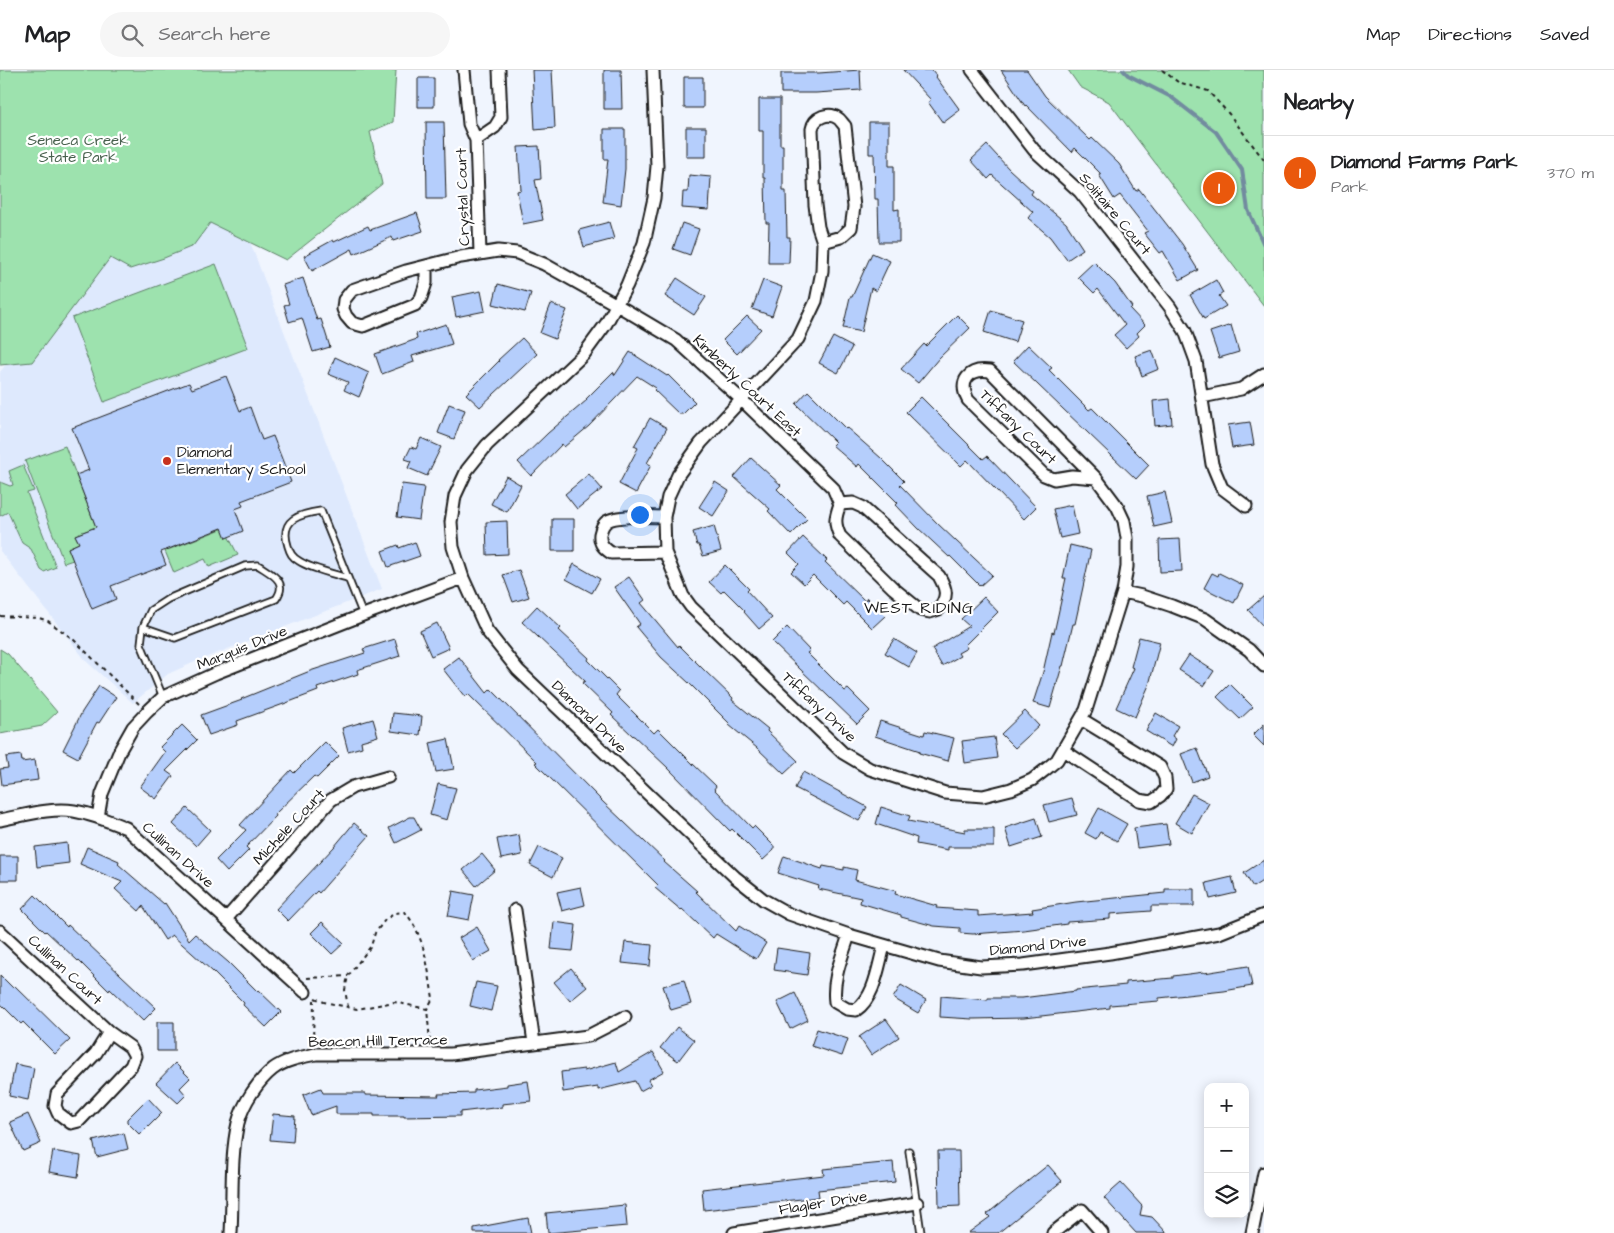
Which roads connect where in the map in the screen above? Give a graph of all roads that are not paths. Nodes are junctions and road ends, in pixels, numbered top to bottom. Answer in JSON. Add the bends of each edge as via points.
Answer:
{"nodes":[{"id":1,"x":464,"y":70,"type":"edge"},
{"id":2,"x":499,"y":70,"type":"edge"},
{"id":3,"x":653,"y":70,"type":"edge"},
{"id":4,"x":972,"y":70,"type":"edge"},
{"id":5,"x":476,"y":140,"type":"junction"},
{"id":6,"x":823,"y":242,"type":"junction"},
{"id":7,"x":480,"y":253,"type":"junction"},
{"id":8,"x":426,"y":266,"type":"junction"},
{"id":9,"x":618,"y":305,"type":"junction"},
{"id":10,"x":1264,"y":374,"type":"edge"},
{"id":11,"x":1202,"y":397,"type":"junction"},
{"id":12,"x":742,"y":400,"type":"junction"},
{"id":13,"x":1096,"y":478,"type":"junction"},
{"id":14,"x":840,"y":504,"type":"junction"},
{"id":15,"x":1246,"y":506,"type":"dead end"},
{"id":16,"x":664,"y":517,"type":"junction"},
{"id":17,"x":665,"y":552,"type":"junction"},
{"id":18,"x":347,"y":578,"type":"junction"},
{"id":19,"x":463,"y":578,"type":"junction"},
{"id":20,"x":1122,"y":592,"type":"junction"},
{"id":21,"x":363,"y":615,"type":"junction"},
{"id":22,"x":143,"y":627,"type":"junction"},
{"id":23,"x":1264,"y":666,"type":"edge"},
{"id":24,"x":163,"y":697,"type":"junction"},
{"id":25,"x":1081,"y":719,"type":"junction"},
{"id":26,"x":1063,"y":750,"type":"junction"},
{"id":27,"x":388,"y":777,"type":"dead end"},
{"id":28,"x":98,"y":817,"type":"junction"},
{"id":29,"x":0,"y":820,"type":"edge"},
{"id":30,"x":515,"y":910,"type":"dead end"},
{"id":31,"x":1264,"y":915,"type":"edge"},
{"id":32,"x":226,"y":919,"type":"junction"},
{"id":33,"x":0,"y":931,"type":"edge"},
{"id":34,"x":849,"y":935,"type":"junction"},
{"id":35,"x":884,"y":946,"type":"junction"},
{"id":36,"x":310,"y":995,"type":"road end"},
{"id":37,"x":625,"y":1017,"type":"dead end"},
{"id":38,"x":110,"y":1032,"type":"junction"},
{"id":39,"x":534,"y":1043,"type":"junction"},
{"id":40,"x":910,"y":1151,"type":"dead end"},
{"id":41,"x":1264,"y":1173,"type":"edge"},
{"id":42,"x":917,"y":1204,"type":"junction"},
{"id":43,"x":232,"y":1233,"type":"edge"},
{"id":44,"x":734,"y":1233,"type":"edge"},
{"id":45,"x":921,"y":1233,"type":"edge"},
{"id":46,"x":1053,"y":1233,"type":"edge"},
{"id":47,"x":1102,"y":1233,"type":"edge"},
{"id":48,"x":1252,"y":1233,"type":"edge"}],
"edges":[{"from":1,"to":5,"type":"street","name":"Crystal Court","via":[[469,124]]},
{"from":2,"to":5,"type":"street","name":"Crystal Court","via":[[501,117],[495,127]]},
{"from":3,"to":9,"type":"street","name":"Diamond Drive","via":[[657,166],[654,198],[644,243]]},
{"from":4,"to":11,"type":"street","name":"Solitaire Court","via":[[1034,150],[1080,192],[1170,307],[1185,331],[1196,361]]},
{"from":5,"to":7,"type":"street","name":"Crystal Court"},
{"from":6,"to":6,"type":"street","name":"Tiffany Drive","via":[[818,227],[812,129],[818,117],[829,116],[838,118],[844,126],[854,207],[851,228],[841,237]]},
{"from":6,"to":12,"type":"street","name":"Tiffany Drive","via":[[816,300],[805,326],[798,339]]},
{"from":7,"to":8,"type":"street","name":"Kimberly Court East"},
{"from":7,"to":9,"type":"street","name":"Kimberly Court East","via":[[517,254],[544,264]]},
{"from":8,"to":8,"type":"street","name":"Kimberly Court East","via":[[352,290],[344,300],[346,316],[352,323],[363,326],[415,306],[426,283]]},
{"from":9,"to":12,"type":"street","name":"Kimberly Court East","via":[[676,340]]},
{"from":9,"to":19,"type":"street","name":"Diamond Drive","via":[[584,354],[487,445],[467,470],[455,496],[452,522],[452,547]]},
{"from":10,"to":11,"type":"street","via":[[1241,389]]},
{"from":11,"to":15,"type":"street","name":"Solitaire Court","via":[[1212,464],[1222,488]]},
{"from":12,"to":14,"type":"street","name":"Kimberly Court East","via":[[833,488]]},
{"from":12,"to":16,"type":"street","name":"Tiffany Drive","via":[[701,443],[678,475],[668,497]]},
{"from":13,"to":13,"type":"street","name":"Tiffany Court","via":[[990,371],[970,374],[964,382],[963,392],[968,400],[1044,475],[1054,479],[1072,476]]},
{"from":13,"to":20,"type":"street","name":"Tiffany Court","via":[[1124,521],[1127,567]]},
{"from":14,"to":14,"type":"street","via":[[835,516],[840,536],[920,610],[930,612],[939,609],[946,599],[939,576],[862,508],[853,503]]},
{"from":16,"to":17,"type":"street","name":"Tiffany Drive"},
{"from":16,"to":17,"type":"street","via":[[616,518],[605,522],[599,540],[611,553]]},
{"from":17,"to":26,"type":"street","name":"Tiffany Drive","via":[[683,596],[691,607],[843,753],[870,769],[945,793],[982,796],[1032,780],[1057,760]]},
{"from":18,"to":18,"type":"lane","via":[[321,511],[302,514],[292,520],[286,528],[291,555],[300,562]]},
{"from":18,"to":21,"type":"lane"},
{"from":19,"to":21,"type":"street","name":"Marquis Drive"},
{"from":19,"to":34,"type":"street","name":"Diamond Drive","via":[[487,631],[518,670],[735,877],[764,900],[789,914]]},
{"from":20,"to":23,"type":"street","via":[[1205,619],[1249,650]]},
{"from":20,"to":25,"type":"street","name":"Tiffany Drive"},
{"from":21,"to":24,"type":"street","name":"Marquis Drive"},
{"from":22,"to":22,"type":"lane","via":[[175,638],[276,599],[281,585],[278,579],[258,565],[245,566],[168,599],[151,610]]},
{"from":22,"to":24,"type":"lane","via":[[141,644]]},
{"from":24,"to":28,"type":"street","name":"Marquis Drive","via":[[133,727],[120,750],[102,794]]},
{"from":25,"to":26,"type":"street","name":"Tiffany Drive"},
{"from":25,"to":26,"type":"street","via":[[1160,767],[1166,789],[1151,802],[1139,800]]},
{"from":27,"to":32,"type":"street","name":"Michele Court","via":[[353,787],[331,800]]},
{"from":28,"to":29,"type":"street","name":"Cullinan Drive","via":[[72,810],[56,810]]},
{"from":28,"to":32,"type":"street","name":"Cullinan Drive","via":[[126,828]]},
{"from":30,"to":39,"type":"street"},
{"from":31,"to":35,"type":"street","name":"Diamond Drive","via":[[1219,933],[1023,965],[959,965]]},
{"from":32,"to":36,"type":"street","name":"Cullinan Drive"},
{"from":33,"to":38,"type":"street","name":"Cullinan Court"},
{"from":34,"to":35,"type":"street","name":"Diamond Drive"},
{"from":34,"to":35,"type":"street","via":[[835,979],[834,993],[835,1002],[847,1009],[856,1010],[863,1005]]},
{"from":37,"to":39,"type":"street","name":"Beacon Hill Terrace","via":[[588,1036]]},
{"from":38,"to":38,"type":"street","name":"Cullinan Court","via":[[96,1054],[57,1094],[55,1106],[58,1114],[71,1123],[80,1121],[131,1066],[135,1056],[130,1047]]},
{"from":39,"to":43,"type":"street","name":"Beacon Hill Terrace","via":[[452,1054],[312,1055],[274,1068],[258,1085],[238,1121],[234,1148]]},
{"from":40,"to":42,"type":"lane"},
{"from":41,"to":48,"type":"street"},
{"from":42,"to":44,"type":"street","name":"Flagler Drive"},
{"from":42,"to":45,"type":"lane"},
{"from":46,"to":47,"type":"street","via":[[1082,1210]]}]}
